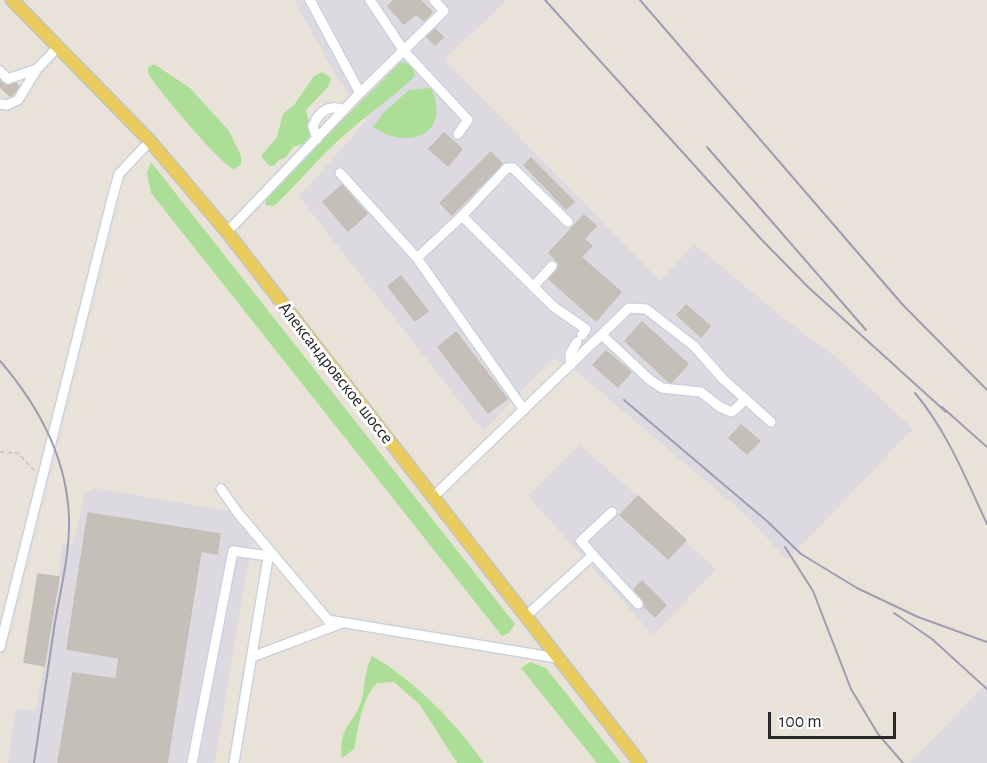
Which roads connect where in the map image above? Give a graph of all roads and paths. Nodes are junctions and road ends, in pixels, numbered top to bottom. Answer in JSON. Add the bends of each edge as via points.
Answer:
{"nodes":[{"id":1,"x":12,"y":0,"type":"edge"},
{"id":2,"x":310,"y":0,"type":"edge"},
{"id":3,"x":370,"y":0,"type":"edge"},
{"id":4,"x":434,"y":0,"type":"edge"},
{"id":5,"x":58,"y":47,"type":"junction"},
{"id":6,"x":404,"y":51,"type":"junction"},
{"id":7,"x":37,"y":69,"type":"junction"},
{"id":8,"x":0,"y":71,"type":"edge"},
{"id":9,"x":360,"y":93,"type":"junction"},
{"id":10,"x":0,"y":104,"type":"edge"},
{"id":11,"x":344,"y":110,"type":"junction"},
{"id":12,"x":458,"y":134,"type":"dead end"},
{"id":13,"x":316,"y":139,"type":"junction"},
{"id":14,"x":150,"y":141,"type":"junction"},
{"id":15,"x":340,"y":172,"type":"dead end"},
{"id":16,"x":462,"y":216,"type":"junction"},
{"id":17,"x":568,"y":222,"type":"dead end"},
{"id":18,"x":227,"y":232,"type":"junction"},
{"id":19,"x":417,"y":258,"type":"junction"},
{"id":20,"x":552,"y":266,"type":"dead end"},
{"id":21,"x":533,"y":286,"type":"junction"},
{"id":22,"x":602,"y":335,"type":"junction"},
{"id":23,"x":571,"y":366,"type":"junction"},
{"id":24,"x":745,"y":400,"type":"junction"},
{"id":25,"x":524,"y":410,"type":"junction"},
{"id":26,"x":771,"y":422,"type":"dead end"},
{"id":27,"x":0,"y":452,"type":"edge"},
{"id":28,"x":43,"y":472,"type":"junction"},
{"id":29,"x":221,"y":489,"type":"dead end"},
{"id":30,"x":433,"y":497,"type":"junction"},
{"id":31,"x":612,"y":512,"type":"dead end"},
{"id":32,"x":269,"y":554,"type":"junction"},
{"id":33,"x":593,"y":555,"type":"junction"},
{"id":34,"x":638,"y":604,"type":"dead end"},
{"id":35,"x":525,"y":617,"type":"junction"},
{"id":36,"x":344,"y":622,"type":"junction"},
{"id":37,"x":0,"y":647,"type":"edge"},
{"id":38,"x":252,"y":657,"type":"junction"},
{"id":39,"x":557,"y":658,"type":"junction"},
{"id":40,"x":192,"y":763,"type":"edge"},
{"id":41,"x":234,"y":763,"type":"edge"},
{"id":42,"x":640,"y":763,"type":"edge"}],
"edges":[{"from":1,"to":5,"type":"main road","name":"Александровское шоссе"},
{"from":2,"to":9,"type":"lane"},
{"from":3,"to":6,"type":"lane"},
{"from":4,"to":6,"type":"lane","via":[[444,11]]},
{"from":5,"to":7,"type":"lane"},
{"from":5,"to":14,"type":"main road","name":"Александровское шоссе"},
{"from":6,"to":9,"type":"lane"},
{"from":6,"to":12,"type":"lane","via":[[468,120]]},
{"from":7,"to":8,"type":"lane","via":[[8,79]]},
{"from":7,"to":10,"type":"lane","via":[[18,100]]},
{"from":9,"to":11,"type":"lane"},
{"from":11,"to":13,"type":"lane"},
{"from":11,"to":13,"type":"lane","via":[[327,108],[320,113],[314,126]]},
{"from":13,"to":18,"type":"lane"},
{"from":14,"to":18,"type":"main road","name":"Александровское шоссе"},
{"from":14,"to":28,"type":"lane","via":[[119,174]]},
{"from":15,"to":19,"type":"lane"},
{"from":16,"to":17,"type":"lane","via":[[507,168],[513,168]]},
{"from":16,"to":19,"type":"lane"},
{"from":16,"to":21,"type":"lane"},
{"from":18,"to":30,"type":"main road","name":"Александровское шоссе"},
{"from":19,"to":25,"type":"lane"},
{"from":20,"to":21,"type":"lane"},
{"from":21,"to":23,"type":"lane","via":[[554,307],[586,329],[570,354]]},
{"from":22,"to":23,"type":"lane"},
{"from":22,"to":24,"type":"lane","via":[[662,388],[701,392],[732,412]]},
{"from":22,"to":24,"type":"lane","via":[[629,308],[646,309],[694,346]]},
{"from":23,"to":25,"type":"lane"},
{"from":24,"to":26,"type":"lane"},
{"from":25,"to":30,"type":"lane"},
{"from":27,"to":28,"type":"path","via":[[18,453],[33,469]]},
{"from":28,"to":37,"type":"lane"},
{"from":29,"to":32,"type":"lane"},
{"from":30,"to":35,"type":"main road","name":"Александровское шоссе"},
{"from":31,"to":33,"type":"lane","via":[[581,541]]},
{"from":32,"to":36,"type":"lane","via":[[328,620]]},
{"from":32,"to":38,"type":"lane"},
{"from":32,"to":40,"type":"lane","via":[[233,551]]},
{"from":33,"to":34,"type":"lane"},
{"from":33,"to":35,"type":"lane"},
{"from":35,"to":39,"type":"main road","name":"Александровское шоссе"},
{"from":36,"to":38,"type":"lane"},
{"from":36,"to":39,"type":"lane"},
{"from":38,"to":41,"type":"lane"},
{"from":39,"to":42,"type":"main road","name":"Александровское шоссе"}]}
